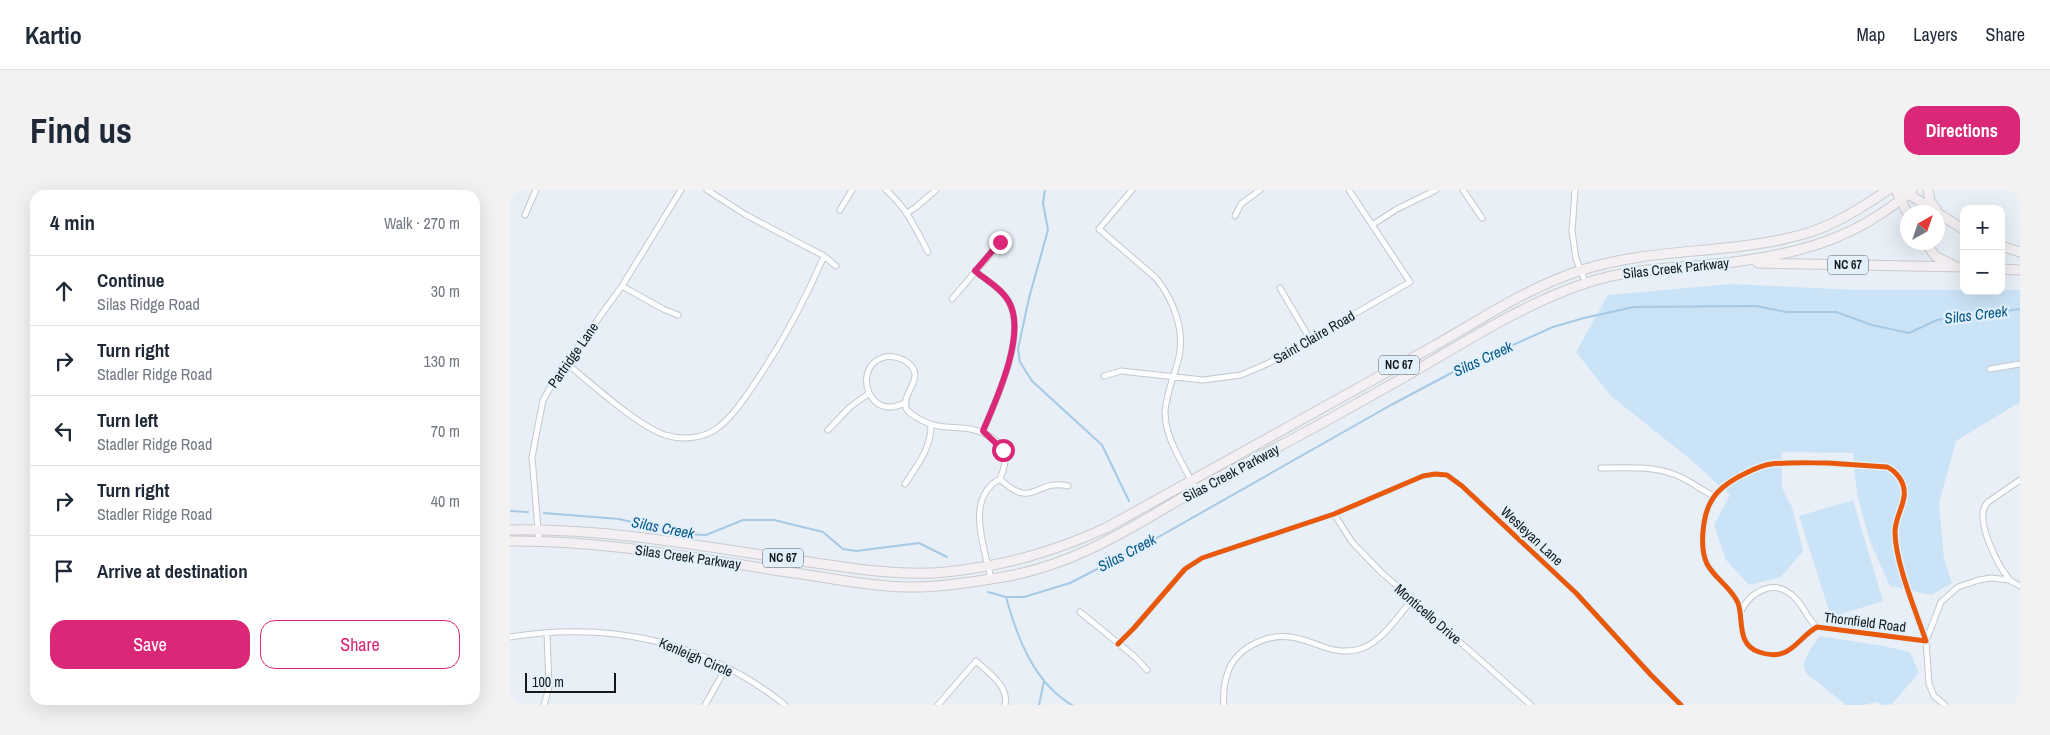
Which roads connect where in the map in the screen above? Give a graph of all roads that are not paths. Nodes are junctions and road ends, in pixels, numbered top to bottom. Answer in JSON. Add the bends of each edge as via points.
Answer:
{"nodes":[{"id":1,"x":536,"y":190,"type":"edge"},
{"id":2,"x":681,"y":190,"type":"edge"},
{"id":3,"x":707,"y":190,"type":"edge"},
{"id":4,"x":852,"y":190,"type":"edge"},
{"id":5,"x":886,"y":190,"type":"edge"},
{"id":6,"x":936,"y":190,"type":"edge"},
{"id":7,"x":1132,"y":190,"type":"edge"},
{"id":8,"x":1260,"y":190,"type":"edge"},
{"id":9,"x":1349,"y":190,"type":"edge"},
{"id":10,"x":1436,"y":190,"type":"edge"},
{"id":11,"x":1463,"y":190,"type":"edge"},
{"id":12,"x":1575,"y":190,"type":"edge"},
{"id":13,"x":1888,"y":190,"type":"edge"},
{"id":14,"x":1896,"y":190,"type":"edge"},
{"id":15,"x":1928,"y":190,"type":"edge"},
{"id":16,"x":1907,"y":191,"type":"edge"},
{"id":17,"x":1900,"y":201,"type":"junction"},
{"id":18,"x":1902,"y":205,"type":"edge"},
{"id":19,"x":1927,"y":205,"type":"edge"},
{"id":20,"x":1933,"y":205,"type":"edge"},
{"id":21,"x":840,"y":210,"type":"dead end"},
{"id":22,"x":907,"y":213,"type":"junction"},
{"id":23,"x":525,"y":215,"type":"dead end"},
{"id":24,"x":1236,"y":216,"type":"dead end"},
{"id":25,"x":1945,"y":217,"type":"edge"},
{"id":26,"x":1482,"y":218,"type":"dead end"},
{"id":27,"x":1372,"y":225,"type":"junction"},
{"id":28,"x":1960,"y":227,"type":"edge"},
{"id":29,"x":1000,"y":242,"type":"dead end"},
{"id":30,"x":2005,"y":247,"type":"edge"},
{"id":31,"x":1931,"y":250,"type":"edge"},
{"id":32,"x":928,"y":252,"type":"dead end"},
{"id":33,"x":2020,"y":252,"type":"edge"},
{"id":34,"x":824,"y":256,"type":"junction"},
{"id":35,"x":1732,"y":262,"type":"junction"},
{"id":36,"x":836,"y":266,"type":"dead end"},
{"id":37,"x":1960,"y":267,"type":"edge"},
{"id":38,"x":1960,"y":267,"type":"edge"},
{"id":39,"x":2005,"y":269,"type":"edge"},
{"id":40,"x":1581,"y":270,"type":"junction"},
{"id":41,"x":2020,"y":270,"type":"edge"},
{"id":42,"x":975,"y":271,"type":"junction"},
{"id":43,"x":1586,"y":283,"type":"junction"},
{"id":44,"x":622,"y":286,"type":"junction"},
{"id":45,"x":1280,"y":288,"type":"dead end"},
{"id":46,"x":952,"y":298,"type":"dead end"},
{"id":47,"x":678,"y":315,"type":"dead end"},
{"id":48,"x":1310,"y":339,"type":"junction"},
{"id":49,"x":566,"y":363,"type":"junction"},
{"id":50,"x":2020,"y":364,"type":"edge"},
{"id":51,"x":1990,"y":369,"type":"dead end"},
{"id":52,"x":1104,"y":376,"type":"dead end"},
{"id":53,"x":1172,"y":377,"type":"junction"},
{"id":54,"x":868,"y":394,"type":"junction"},
{"id":55,"x":906,"y":402,"type":"junction"},
{"id":56,"x":931,"y":426,"type":"junction"},
{"id":57,"x":828,"y":430,"type":"dead end"},
{"id":58,"x":983,"y":431,"type":"junction"},
{"id":59,"x":1600,"y":468,"type":"dead end"},
{"id":60,"x":1000,"y":479,"type":"junction"},
{"id":61,"x":1191,"y":479,"type":"junction"},
{"id":62,"x":2020,"y":480,"type":"edge"},
{"id":63,"x":905,"y":484,"type":"dead end"},
{"id":64,"x":1068,"y":486,"type":"dead end"},
{"id":65,"x":1196,"y":490,"type":"junction"},
{"id":66,"x":1714,"y":496,"type":"junction"},
{"id":67,"x":1334,"y":514,"type":"junction"},
{"id":68,"x":537,"y":529,"type":"junction"},
{"id":69,"x":510,"y":530,"type":"edge"},
{"id":70,"x":510,"y":541,"type":"edge"},
{"id":71,"x":539,"y":541,"type":"junction"},
{"id":72,"x":988,"y":565,"type":"junction"},
{"id":73,"x":990,"y":579,"type":"junction"},
{"id":74,"x":2009,"y":580,"type":"junction"},
{"id":75,"x":2020,"y":586,"type":"edge"},
{"id":76,"x":1412,"y":600,"type":"junction"},
{"id":77,"x":1080,"y":612,"type":"dead end"},
{"id":78,"x":1740,"y":613,"type":"junction"},
{"id":79,"x":1817,"y":627,"type":"junction"},
{"id":80,"x":547,"y":633,"type":"junction"},
{"id":81,"x":510,"y":637,"type":"edge"},
{"id":82,"x":1926,"y":641,"type":"junction"},
{"id":83,"x":1118,"y":644,"type":"junction"},
{"id":84,"x":726,"y":668,"type":"junction"},
{"id":85,"x":1147,"y":670,"type":"dead end"},
{"id":86,"x":544,"y":705,"type":"edge"},
{"id":87,"x":705,"y":705,"type":"edge"},
{"id":88,"x":785,"y":705,"type":"edge"},
{"id":89,"x":938,"y":705,"type":"edge"},
{"id":90,"x":1005,"y":705,"type":"edge"},
{"id":91,"x":1224,"y":705,"type":"edge"},
{"id":92,"x":1531,"y":705,"type":"edge"},
{"id":93,"x":1681,"y":705,"type":"edge"},
{"id":94,"x":1945,"y":705,"type":"edge"}],
"edges":[{"from":1,"to":23,"type":"street"},
{"from":2,"to":44,"type":"street","name":"Partridge Lane"},
{"from":3,"to":34,"type":"street"},
{"from":4,"to":21,"type":"street"},
{"from":5,"to":22,"type":"street"},
{"from":6,"to":22,"type":"street"},
{"from":7,"to":53,"type":"street","via":[[1099,229],[1156,278],[1168,294],[1178,320],[1181,342]]},
{"from":8,"to":24,"type":"street","via":[[1241,204]]},
{"from":9,"to":27,"type":"street","name":"Saint Claire Road"},
{"from":10,"to":27,"type":"street"},
{"from":11,"to":26,"type":"street"},
{"from":12,"to":40,"type":"street","via":[[1572,231]]},
{"from":13,"to":40,"type":"main road","name":"Silas Creek Parkway","number":"NC 67","via":[[1833,223],[1801,235],[1768,243],[1662,253]]},
{"from":14,"to":17,"type":"main road"},
{"from":15,"to":20,"type":"main road"},
{"from":16,"to":17,"type":"main road","name":"Silas Creek Parkway"},
{"from":16,"to":19,"type":"main road"},
{"from":17,"to":18,"type":"main road"},
{"from":17,"to":35,"type":"main road","name":"Silas Creek Parkway","via":[[1867,224],[1816,246]]},
{"from":22,"to":32,"type":"street"},
{"from":25,"to":28,"type":"main road"},
{"from":27,"to":48,"type":"street","name":"Saint Claire Road","via":[[1410,282]]},
{"from":29,"to":42,"type":"street"},
{"from":30,"to":33,"type":"main road"},
{"from":31,"to":38,"type":"main road","via":[[1943,261]]},
{"from":34,"to":36,"type":"street"},
{"from":34,"to":49,"type":"street","via":[[803,304],[771,359],[734,412],[709,433],[682,438],[657,432]]},
{"from":35,"to":37,"type":"main road","number":"NC 67"},
{"from":35,"to":43,"type":"main road","name":"Silas Creek Parkway","number":"NC 67","via":[[1643,269]]},
{"from":39,"to":41,"type":"main road"},
{"from":40,"to":43,"type":"street"},
{"from":40,"to":61,"type":"main road","name":"Silas Creek Parkway","number":"NC 67","via":[[1516,299]]},
{"from":42,"to":46,"type":"street"},
{"from":42,"to":58,"type":"street","via":[[1006,298],[1013,316],[1009,365]]},
{"from":43,"to":65,"type":"main road","name":"Silas Creek Parkway","number":"NC 67","via":[[1502,322]]},
{"from":44,"to":47,"type":"street"},
{"from":44,"to":49,"type":"street","name":"Partridge Lane"},
{"from":45,"to":48,"type":"street"},
{"from":48,"to":53,"type":"street","name":"Saint Claire Road","via":[[1241,375],[1214,380]]},
{"from":49,"to":68,"type":"street","name":"Partridge Lane","via":[[543,400],[533,448]]},
{"from":50,"to":51,"type":"street"},
{"from":52,"to":53,"type":"street","name":"Saint Claire Road","via":[[1121,371]]},
{"from":53,"to":61,"type":"street","via":[[1165,413],[1167,428]]},
{"from":54,"to":55,"type":"street","via":[[884,407],[897,408]]},
{"from":54,"to":55,"type":"street","via":[[866,378],[873,363],[885,357],[899,358],[908,364],[915,376]]},
{"from":54,"to":57,"type":"street"},
{"from":55,"to":56,"type":"street","via":[[910,412]]},
{"from":56,"to":58,"type":"street"},
{"from":56,"to":63,"type":"street","via":[[926,450]]},
{"from":58,"to":60,"type":"street","via":[[1005,455]]},
{"from":59,"to":66,"type":"street","via":[[1664,471]]},
{"from":60,"to":64,"type":"street","via":[[1014,492],[1022,494],[1054,485]]},
{"from":60,"to":72,"type":"street","via":[[992,483],[979,511]]},
{"from":61,"to":65,"type":"street"},
{"from":61,"to":72,"type":"main road","name":"Silas Creek Parkway","number":"NC 67","via":[[1106,528],[1068,545],[1028,558]]},
{"from":62,"to":74,"type":"street","via":[[1988,502],[1982,513],[2000,568]]},
{"from":65,"to":73,"type":"main road","name":"Silas Creek Parkway","number":"NC 67","via":[[1138,526],[1083,553],[1055,565]]},
{"from":66,"to":78,"type":"street","name":"Thornfield Road","via":[[1705,519],[1704,552],[1712,570],[1735,597]]},
{"from":66,"to":82,"type":"street","name":"Thornfield Road","via":[[1727,483],[1770,464],[1872,465],[1891,469],[1905,490],[1894,530],[1898,555]]},
{"from":67,"to":76,"type":"street","name":"Monticello Drive","via":[[1358,548]]},
{"from":67,"to":83,"type":"street","name":"Wesleyan Lane","via":[[1202,558],[1185,569]]},
{"from":67,"to":93,"type":"street","name":"Wesleyan Lane","via":[[1423,476],[1446,476],[1462,486],[1576,593]]},
{"from":68,"to":69,"type":"main road","name":"Silas Creek Parkway","number":"NC 67"},
{"from":68,"to":71,"type":"street","name":"Partridge Lane"},
{"from":68,"to":72,"type":"main road","name":"Silas Creek Parkway","number":"NC 67","via":[[653,538],[903,573],[946,572]]},
{"from":70,"to":71,"type":"main road","name":"Silas Creek Parkway","number":"NC 67"},
{"from":71,"to":73,"type":"main road","name":"Silas Creek Parkway","number":"NC 67","via":[[656,552],[874,584],[917,587]]},
{"from":72,"to":73,"type":"street"},
{"from":74,"to":75,"type":"street"},
{"from":74,"to":82,"type":"street","via":[[1986,578],[1953,590],[1939,606]]},
{"from":76,"to":91,"type":"street","via":[[1383,634],[1362,649],[1345,652],[1324,649],[1291,636],[1272,636],[1247,647],[1227,673]]},
{"from":76,"to":92,"type":"street","name":"Monticello Drive"},
{"from":77,"to":83,"type":"street"},
{"from":78,"to":79,"type":"street","name":"Thornfield Road","via":[[1755,593],[1764,588],[1775,588],[1793,596]]},
{"from":78,"to":79,"type":"street","name":"Thornfield Road","via":[[1745,641],[1755,650],[1768,654],[1788,652]]},
{"from":79,"to":82,"type":"street","name":"Thornfield Road"},
{"from":80,"to":81,"type":"street","name":"Kenleigh Circle"},
{"from":80,"to":84,"type":"street","name":"Kenleigh Circle","via":[[585,632],[640,637],[672,645]]},
{"from":80,"to":86,"type":"street","via":[[549,687]]},
{"from":82,"to":94,"type":"street","via":[[1929,684],[1934,696]]},
{"from":83,"to":85,"type":"street"},
{"from":84,"to":87,"type":"street"},
{"from":84,"to":88,"type":"street","name":"Kenleigh Circle"},
{"from":89,"to":90,"type":"street","via":[[976,661],[1000,684],[1005,694]]}]}
